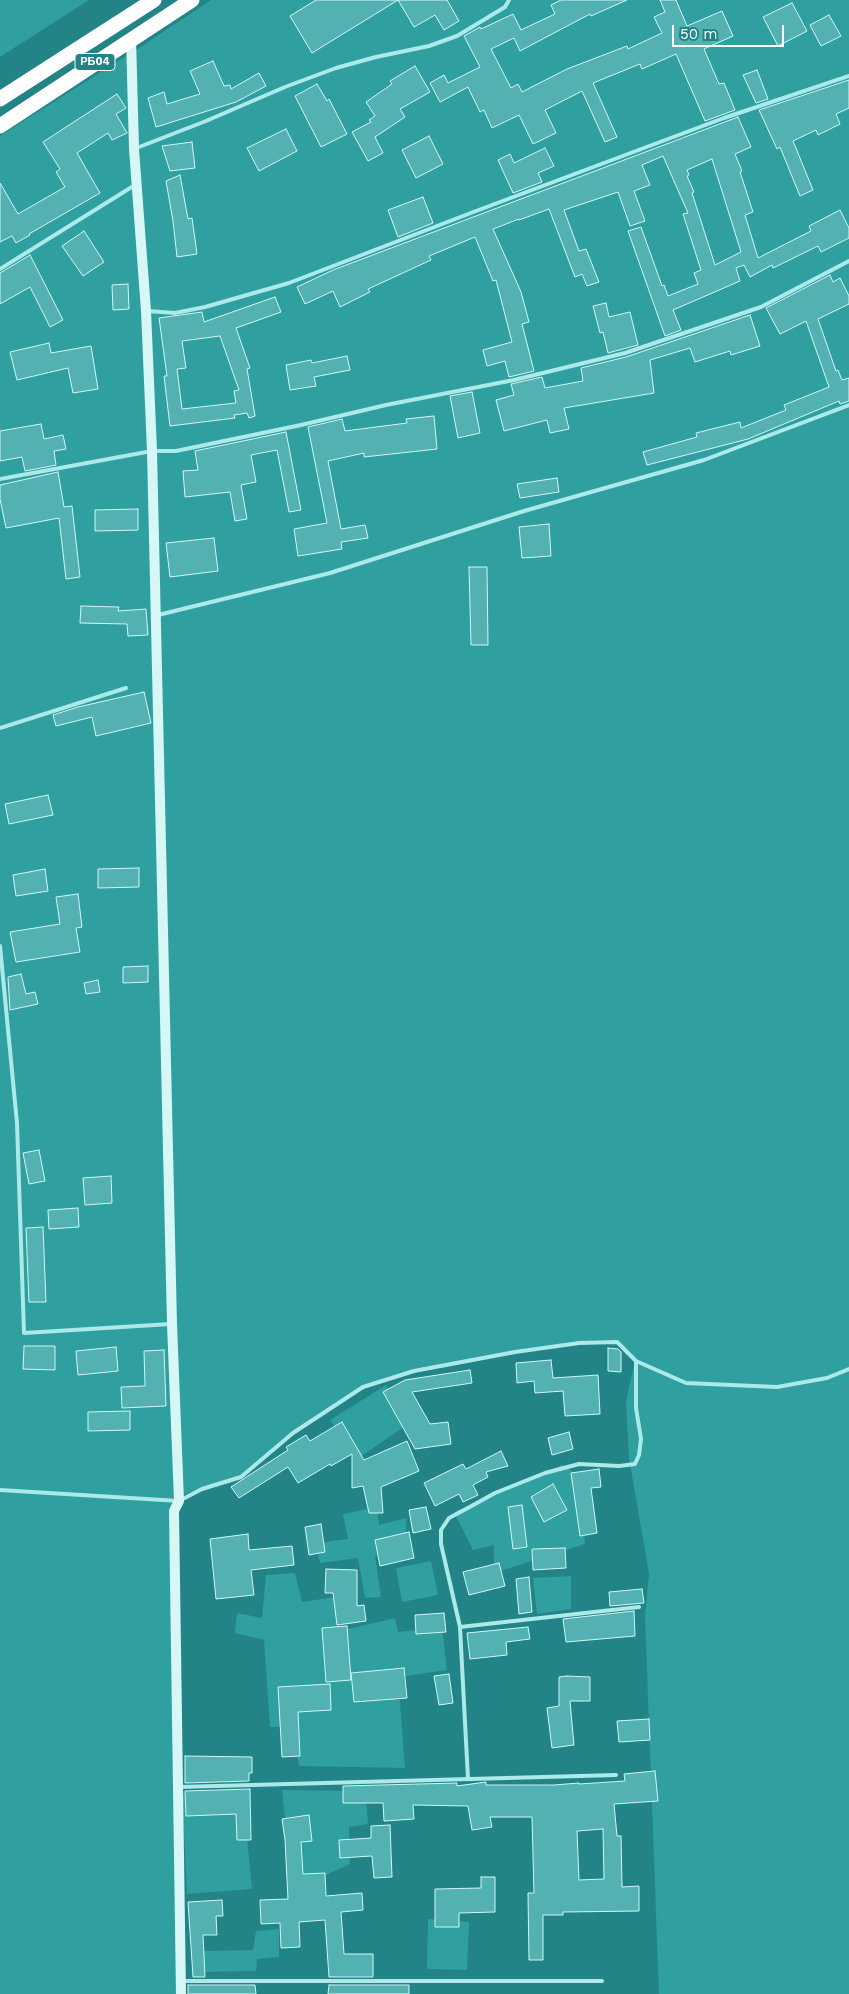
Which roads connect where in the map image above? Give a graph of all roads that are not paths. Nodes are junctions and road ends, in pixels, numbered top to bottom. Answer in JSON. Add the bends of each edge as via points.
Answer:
{"nodes":[{"id":1,"x":154,"y":0,"type":"edge"},
{"id":2,"x":192,"y":0,"type":"edge"},
{"id":3,"x":509,"y":0,"type":"edge"},
{"id":4,"x":131,"y":38,"type":"junction"},
{"id":5,"x":849,"y":76,"type":"edge"},
{"id":6,"x":0,"y":99,"type":"edge"},
{"id":7,"x":0,"y":126,"type":"edge"},
{"id":8,"x":134,"y":148,"type":"junction"},
{"id":9,"x":137,"y":183,"type":"junction"},
{"id":10,"x":849,"y":261,"type":"edge"},
{"id":11,"x":0,"y":269,"type":"edge"},
{"id":12,"x":146,"y":311,"type":"junction"},
{"id":13,"x":849,"y":405,"type":"edge"},
{"id":14,"x":152,"y":451,"type":"junction"},
{"id":15,"x":0,"y":479,"type":"edge"},
{"id":16,"x":156,"y":616,"type":"junction"},
{"id":17,"x":126,"y":688,"type":"dead end"},
{"id":18,"x":0,"y":728,"type":"edge"},
{"id":19,"x":0,"y":946,"type":"edge"},
{"id":20,"x":172,"y":1324,"type":"junction"},
{"id":21,"x":636,"y":1361,"type":"junction"},
{"id":22,"x":849,"y":1369,"type":"edge"},
{"id":23,"x":0,"y":1490,"type":"edge"},
{"id":24,"x":179,"y":1501,"type":"junction"},
{"id":25,"x":639,"y":1607,"type":"dead end"},
{"id":26,"x":460,"y":1627,"type":"junction"},
{"id":27,"x":616,"y":1775,"type":"dead end"},
{"id":28,"x":468,"y":1779,"type":"junction"},
{"id":29,"x":178,"y":1787,"type":"junction"},
{"id":30,"x":181,"y":1980,"type":"junction"},
{"id":31,"x":602,"y":1981,"type":"dead end"},
{"id":32,"x":181,"y":1994,"type":"edge"}],
"edges":[{"from":1,"to":6,"type":"highway","number":"РБ04"},
{"from":2,"to":4,"type":"highway","number":"РБ04"},
{"from":3,"to":8,"type":"lane","via":[[505,8],[457,36],[429,46],[336,68]]},
{"from":4,"to":7,"type":"highway","number":"РБ04"},
{"from":4,"to":8,"type":"street"},
{"from":5,"to":12,"type":"lane","via":[[715,122],[289,284],[175,313]]},
{"from":8,"to":9,"type":"street"},
{"from":9,"to":11,"type":"lane"},
{"from":9,"to":12,"type":"street"},
{"from":10,"to":14,"type":"lane","via":[[761,307],[625,353],[514,380],[176,451]]},
{"from":12,"to":14,"type":"street"},
{"from":13,"to":16,"type":"lane","via":[[704,460],[524,511],[330,573]]},
{"from":14,"to":15,"type":"lane"},
{"from":14,"to":16,"type":"street"},
{"from":16,"to":20,"type":"street"},
{"from":17,"to":18,"type":"lane"},
{"from":19,"to":20,"type":"lane","via":[[17,1123],[24,1333]]},
{"from":20,"to":24,"type":"street"},
{"from":21,"to":22,"type":"lane","via":[[686,1383],[777,1387],[827,1378]]},
{"from":21,"to":24,"type":"lane","via":[[617,1342],[579,1343],[414,1371],[363,1388],[293,1433],[241,1476],[202,1489]]},
{"from":21,"to":26,"type":"lane","via":[[636,1408],[641,1439],[635,1464],[579,1464],[545,1473],[466,1508],[449,1518],[440,1530]]},
{"from":23,"to":24,"type":"lane"},
{"from":24,"to":29,"type":"street","via":[[174,1511]]},
{"from":25,"to":26,"type":"lane"},
{"from":26,"to":28,"type":"lane"},
{"from":27,"to":28,"type":"lane"},
{"from":28,"to":29,"type":"lane"},
{"from":29,"to":30,"type":"street"},
{"from":30,"to":31,"type":"lane"},
{"from":30,"to":32,"type":"street"}]}
